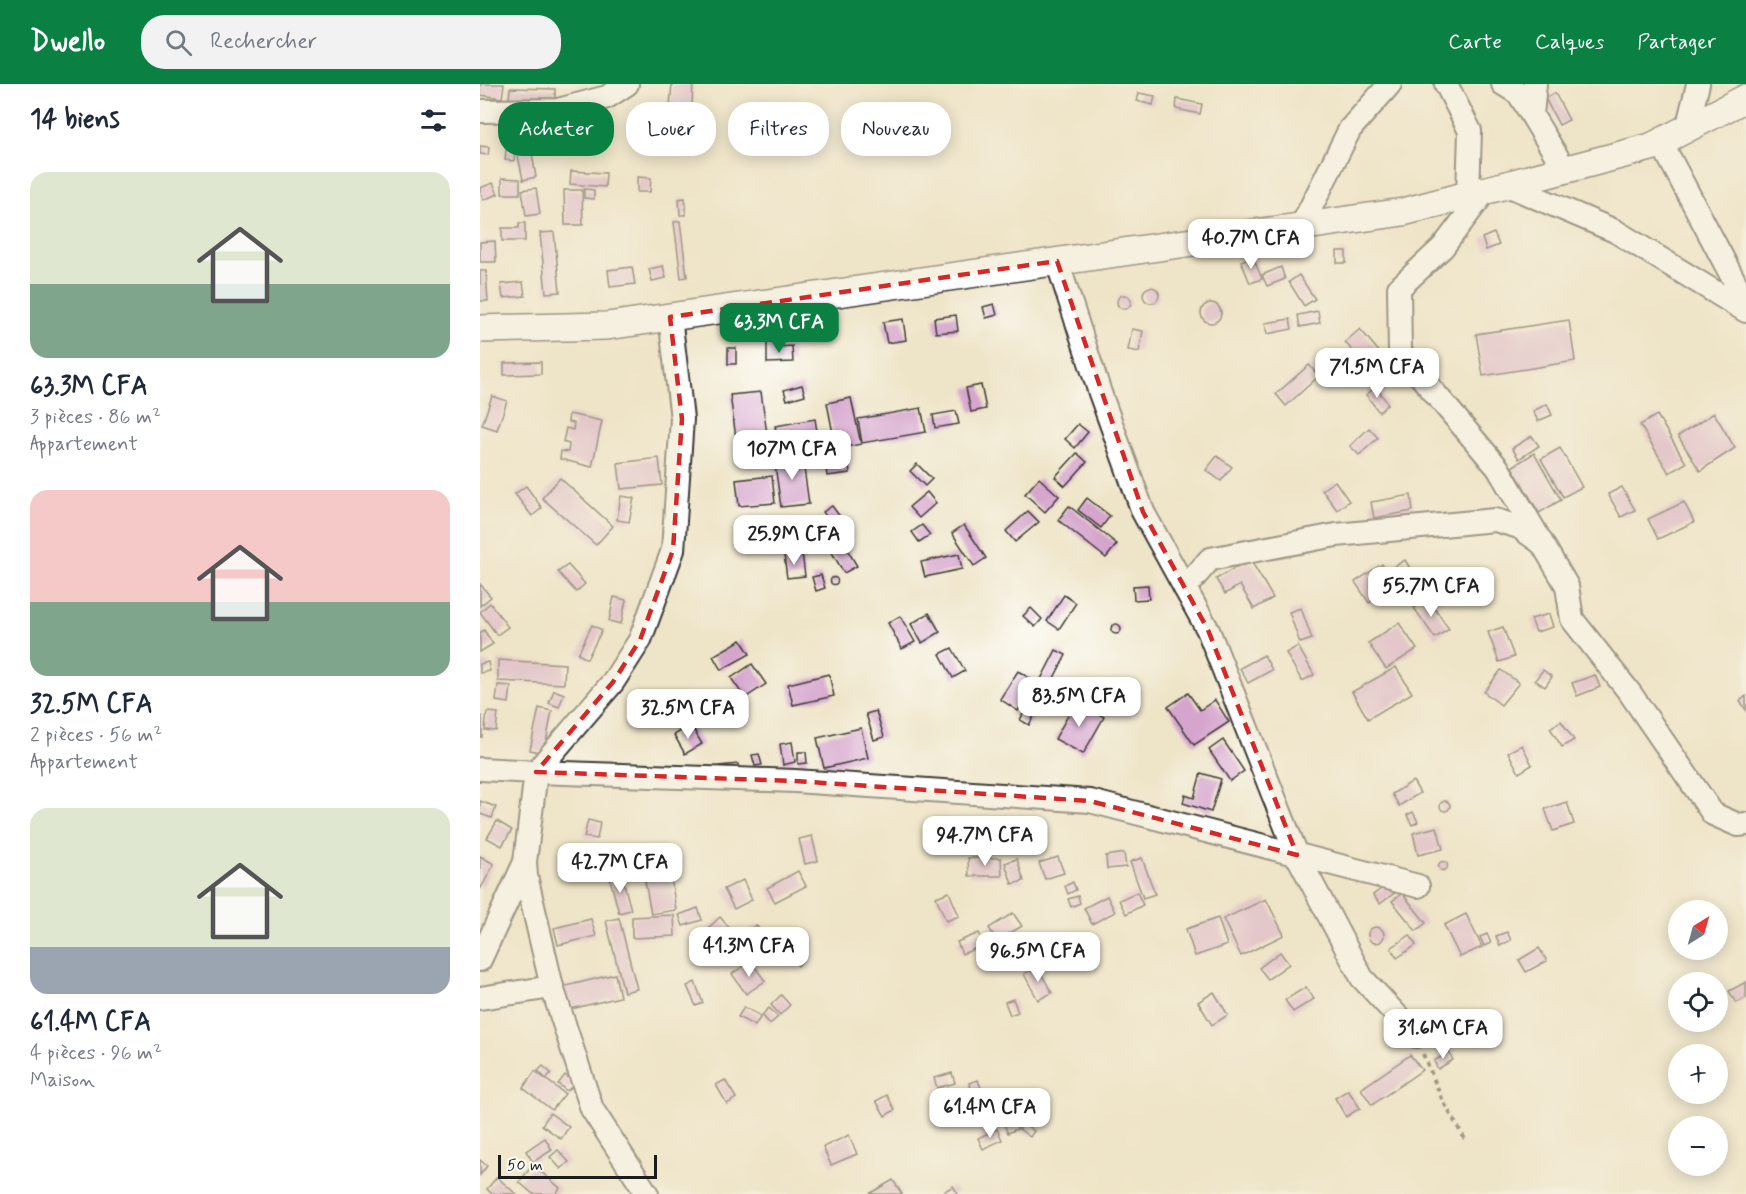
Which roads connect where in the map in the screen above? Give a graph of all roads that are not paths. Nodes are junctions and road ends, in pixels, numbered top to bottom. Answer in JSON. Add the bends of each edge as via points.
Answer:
{"nodes":[{"id":1,"x":627,"y":84,"type":"edge"},
{"id":2,"x":1390,"y":84,"type":"edge"},
{"id":3,"x":1446,"y":84,"type":"edge"},
{"id":4,"x":1503,"y":84,"type":"edge"},
{"id":5,"x":1535,"y":84,"type":"edge"},
{"id":6,"x":1698,"y":84,"type":"edge"},
{"id":7,"x":1746,"y":98,"type":"edge"},
{"id":8,"x":480,"y":111,"type":"edge"},
{"id":9,"x":1532,"y":115,"type":"junction"},
{"id":10,"x":1687,"y":129,"type":"junction"},
{"id":11,"x":1661,"y":142,"type":"junction"},
{"id":12,"x":1565,"y":170,"type":"junction"},
{"id":13,"x":1487,"y":190,"type":"junction"},
{"id":14,"x":1301,"y":227,"type":"junction"},
{"id":15,"x":1057,"y":261,"type":"junction"},
{"id":16,"x":1746,"y":303,"type":"edge"},
{"id":17,"x":1746,"y":311,"type":"edge"},
{"id":18,"x":670,"y":317,"type":"junction"},
{"id":19,"x":481,"y":332,"type":"edge"},
{"id":20,"x":1542,"y":543,"type":"junction"},
{"id":21,"x":1185,"y":588,"type":"junction"},
{"id":22,"x":480,"y":769,"type":"edge"},
{"id":23,"x":536,"y":772,"type":"junction"},
{"id":24,"x":1746,"y":824,"type":"edge"},
{"id":25,"x":1297,"y":855,"type":"junction"},
{"id":26,"x":525,"y":862,"type":"junction"},
{"id":27,"x":1418,"y":886,"type":"dead end"},
{"id":28,"x":480,"y":960,"type":"edge"},
{"id":29,"x":552,"y":987,"type":"junction"},
{"id":30,"x":480,"y":998,"type":"edge"},
{"id":31,"x":1416,"y":1036,"type":"road end"},
{"id":32,"x":647,"y":1194,"type":"edge"}],
"edges":[{"from":1,"to":8,"type":"street","via":[[607,97],[558,110]]},
{"from":2,"to":14,"type":"street","via":[[1350,129]]},
{"from":3,"to":13,"type":"street","via":[[1470,131]]},
{"from":4,"to":9,"type":"street","via":[[1519,94]]},
{"from":5,"to":9,"type":"street"},
{"from":6,"to":10,"type":"street"},
{"from":7,"to":10,"type":"street"},
{"from":9,"to":12,"type":"street"},
{"from":10,"to":11,"type":"street"},
{"from":11,"to":12,"type":"street"},
{"from":11,"to":16,"type":"street"},
{"from":12,"to":13,"type":"street"},
{"from":13,"to":14,"type":"street","via":[[1403,212]]},
{"from":13,"to":17,"type":"street","via":[[1615,231]]},
{"from":13,"to":20,"type":"street","via":[[1443,246],[1399,288],[1400,352],[1498,468]]},
{"from":14,"to":15,"type":"street"},
{"from":15,"to":18,"type":"street"},
{"from":15,"to":21,"type":"street","via":[[1143,512]]},
{"from":18,"to":19,"type":"street","via":[[607,326]]},
{"from":18,"to":23,"type":"street","via":[[682,419],[673,550],[640,640],[613,682]]},
{"from":20,"to":21,"type":"street","via":[[1519,527],[1495,520],[1336,536],[1210,559]]},
{"from":20,"to":24,"type":"street","via":[[1567,586],[1572,619],[1630,693],[1713,814],[1738,825]]},
{"from":21,"to":25,"type":"street","via":[[1208,630]]},
{"from":22,"to":23,"type":"street"},
{"from":23,"to":25,"type":"street","via":[[795,781],[1090,801]]},
{"from":23,"to":26,"type":"street"},
{"from":25,"to":27,"type":"street"},
{"from":25,"to":31,"type":"street","via":[[1362,978]]},
{"from":26,"to":28,"type":"street"},
{"from":26,"to":29,"type":"street"},
{"from":29,"to":30,"type":"street"},
{"from":29,"to":32,"type":"street","via":[[592,1109]]}]}
